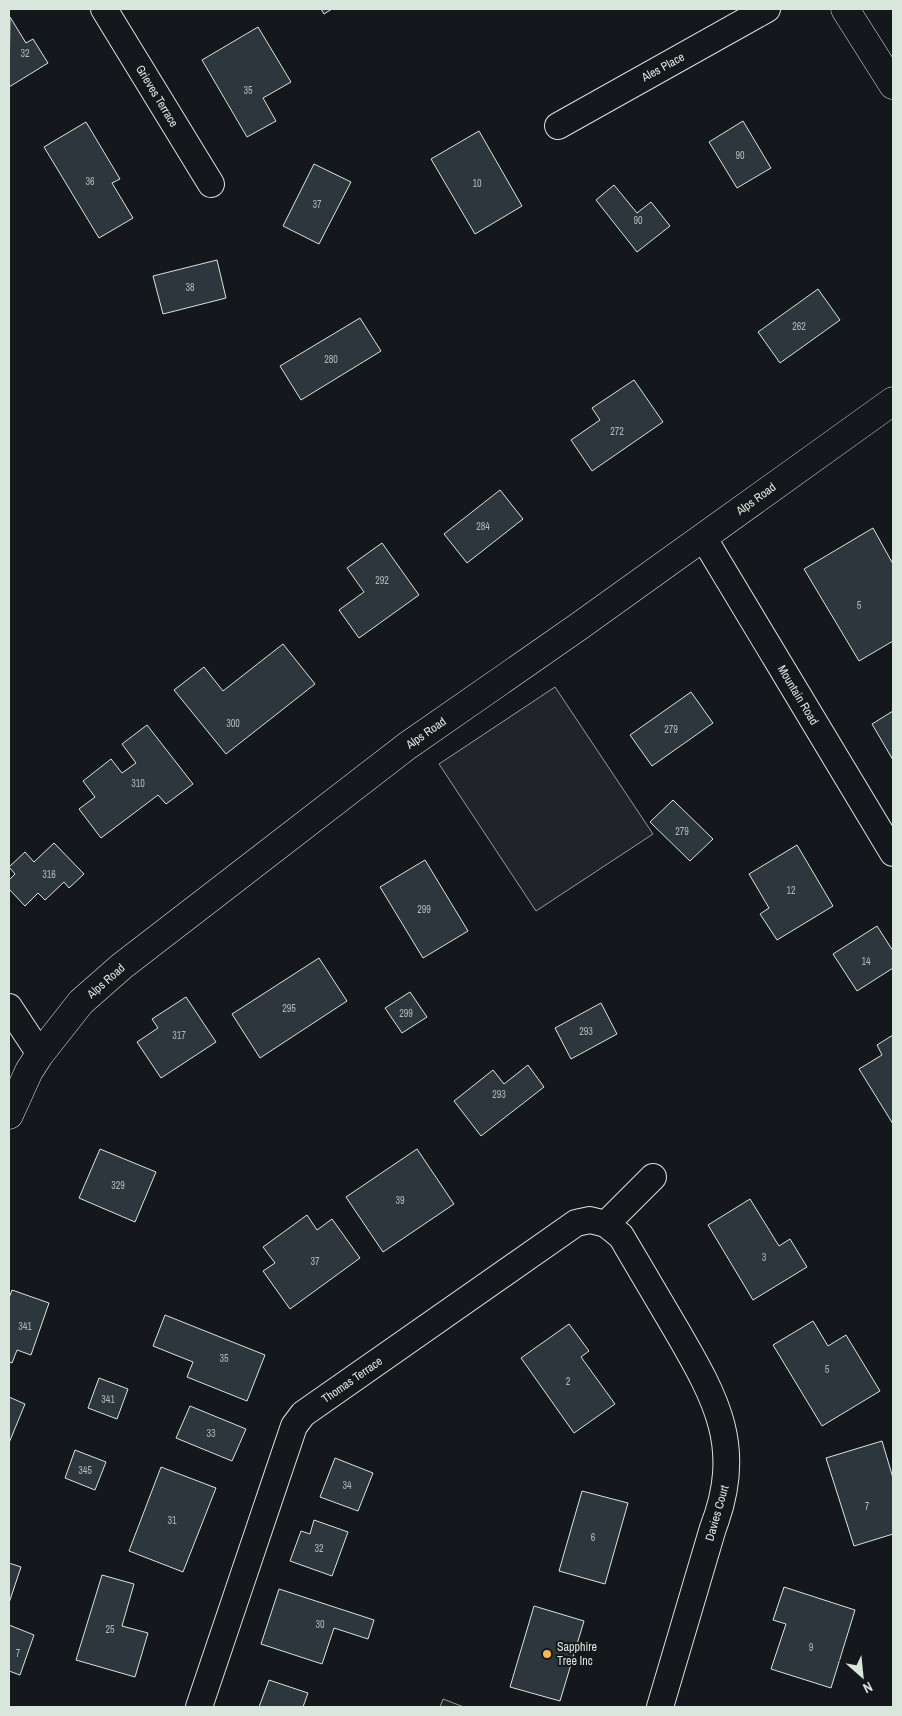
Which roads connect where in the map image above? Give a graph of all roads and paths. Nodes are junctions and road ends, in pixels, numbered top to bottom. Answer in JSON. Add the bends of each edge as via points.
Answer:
{"nodes":[{"id":1,"x":104,"y":9,"type":"edge"},
{"id":2,"x":767,"y":9,"type":"edge"},
{"id":3,"x":845,"y":9,"type":"edge"},
{"id":4,"x":893,"y":85,"type":"edge"},
{"id":5,"x":558,"y":126,"type":"dead end"},
{"id":6,"x":211,"y":184,"type":"dead end"},
{"id":7,"x":893,"y":400,"type":"edge"},
{"id":8,"x":703,"y":537,"type":"junction"},
{"id":9,"x":893,"y":853,"type":"edge"},
{"id":10,"x":9,"y":1007,"type":"edge"},
{"id":11,"x":40,"y":1054,"type":"junction"},
{"id":12,"x":9,"y":1116,"type":"edge"},
{"id":13,"x":653,"y":1177,"type":"dead end"},
{"id":14,"x":606,"y":1224,"type":"junction"},
{"id":15,"x":199,"y":1707,"type":"edge"},
{"id":16,"x":660,"y":1707,"type":"edge"}],
"edges":[{"from":1,"to":6,"type":"street","name":"Grieves Terrace"},
{"from":2,"to":5,"type":"street","name":"Ales Place"},
{"from":3,"to":4,"type":"main road"},
{"from":7,"to":8,"type":"main road","name":"Alps Road"},
{"from":8,"to":9,"type":"street","name":"Mountain Road"},
{"from":8,"to":11,"type":"main road","name":"Alps Road","via":[[407,746],[122,966],[81,1002]]},
{"from":10,"to":11,"type":"street"},
{"from":11,"to":12,"type":"main road","name":"Alps Road","via":[[28,1070]]},
{"from":13,"to":14,"type":"street"},
{"from":14,"to":15,"type":"street","name":"Thomas Terrace","via":[[590,1220],[576,1223],[303,1414],[294,1426]]},
{"from":14,"to":16,"type":"street","name":"Davies Court","via":[[621,1236],[705,1380],[718,1412],[726,1446],[726,1479],[720,1509]]}]}
